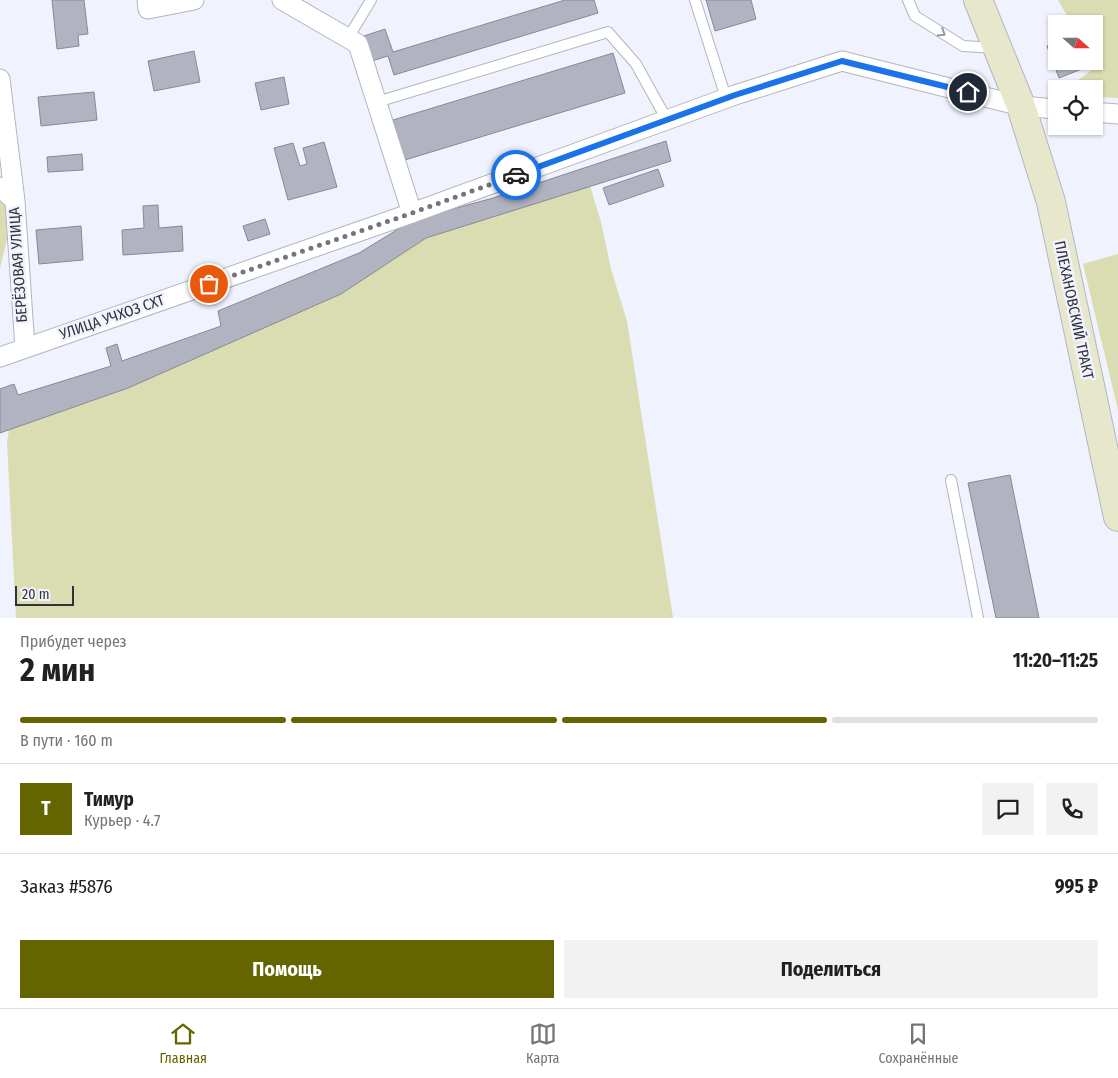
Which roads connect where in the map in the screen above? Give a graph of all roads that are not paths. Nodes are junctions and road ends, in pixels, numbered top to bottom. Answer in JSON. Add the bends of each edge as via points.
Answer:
{"nodes":[{"id":1,"x":147,"y":0,"type":"edge"},
{"id":2,"x":194,"y":0,"type":"edge"},
{"id":3,"x":282,"y":0,"type":"edge"},
{"id":4,"x":371,"y":0,"type":"edge"},
{"id":5,"x":694,"y":0,"type":"edge"},
{"id":6,"x":908,"y":0,"type":"edge"},
{"id":7,"x":978,"y":0,"type":"edge"},
{"id":8,"x":348,"y":38,"type":"junction"},
{"id":9,"x":998,"y":49,"type":"junction"},
{"id":10,"x":0,"y":79,"type":"edge"},
{"id":11,"x":726,"y":98,"type":"junction"},
{"id":12,"x":376,"y":102,"type":"junction"},
{"id":13,"x":1021,"y":106,"type":"junction"},
{"id":14,"x":1048,"y":108,"type":"edge"},
{"id":15,"x":1103,"y":113,"type":"edge"},
{"id":16,"x":1118,"y":114,"type":"edge"},
{"id":17,"x":667,"y":120,"type":"junction"},
{"id":18,"x":0,"y":187,"type":"edge"},
{"id":19,"x":15,"y":201,"type":"junction"},
{"id":20,"x":412,"y":213,"type":"junction"},
{"id":21,"x":25,"y":348,"type":"junction"},
{"id":22,"x":0,"y":357,"type":"edge"},
{"id":23,"x":951,"y":480,"type":"dead end"},
{"id":24,"x":1118,"y":517,"type":"edge"},
{"id":25,"x":978,"y":618,"type":"edge"}],
"edges":[{"from":1,"to":2,"type":"street","via":[[148,9]]},
{"from":3,"to":8,"type":"street"},
{"from":4,"to":8,"type":"lane"},
{"from":5,"to":11,"type":"lane"},
{"from":6,"to":9,"type":"lane","one_way":true,"via":[[915,16],[963,46]]},
{"from":7,"to":9,"type":"street","name":"ПЛЕХАНОВСКИЙ ТРАКТ"},
{"from":8,"to":12,"type":"street","via":[[358,44]]},
{"from":9,"to":13,"type":"street","name":"ПЛЕХАНОВСКИЙ ТРАКТ"},
{"from":10,"to":19,"type":"street"},
{"from":11,"to":13,"type":"street","name":"УЛИЦА УЧХОЗ СХТ","via":[[842,61]]},
{"from":11,"to":17,"type":"street","name":"УЛИЦА УЧХОЗ СХТ"},
{"from":12,"to":17,"type":"lane","via":[[608,32],[636,64]]},
{"from":12,"to":20,"type":"street"},
{"from":13,"to":14,"type":"street"},
{"from":13,"to":24,"type":"street","name":"ПЛЕХАНОВСКИЙ ТРАКТ","via":[[1051,202]]},
{"from":15,"to":16,"type":"street"},
{"from":17,"to":20,"type":"street","name":"УЛИЦА УЧХОЗ СХТ"},
{"from":18,"to":19,"type":"street","name":"БЕРЁЗОВАЯ УЛИЦА"},
{"from":19,"to":21,"type":"street","name":"БЕРЁЗОВАЯ УЛИЦА"},
{"from":20,"to":21,"type":"street","name":"УЛИЦА УЧХОЗ СХТ"},
{"from":21,"to":22,"type":"street","name":"УЛИЦА УЧХОЗ СХТ"},
{"from":23,"to":25,"type":"lane"}]}
